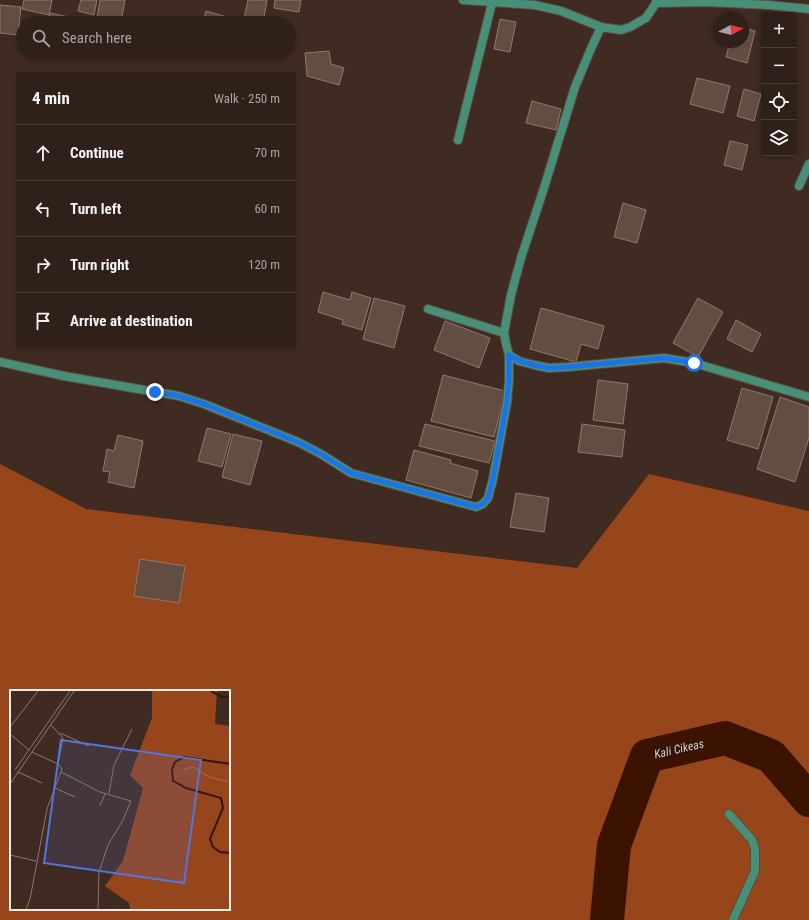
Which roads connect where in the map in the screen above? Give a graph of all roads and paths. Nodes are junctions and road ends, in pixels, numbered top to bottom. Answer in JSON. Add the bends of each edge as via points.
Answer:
{"nodes":[{"id":1,"x":463,"y":0,"type":"edge"},
{"id":2,"x":656,"y":1,"type":"edge"},
{"id":3,"x":492,"y":3,"type":"junction"},
{"id":4,"x":809,"y":9,"type":"edge"},
{"id":5,"x":601,"y":28,"type":"junction"},
{"id":6,"x":458,"y":140,"type":"dead end"},
{"id":7,"x":809,"y":164,"type":"edge"},
{"id":8,"x":799,"y":186,"type":"dead end"},
{"id":9,"x":428,"y":309,"type":"dead end"},
{"id":10,"x":504,"y":333,"type":"junction"},
{"id":11,"x":509,"y":355,"type":"junction"},
{"id":12,"x":0,"y":362,"type":"edge"},
{"id":13,"x":809,"y":397,"type":"edge"},
{"id":14,"x":729,"y":814,"type":"dead end"},
{"id":15,"x":733,"y":920,"type":"edge"}],
"edges":[{"from":1,"to":3,"type":"street"},
{"from":2,"to":4,"type":"street"},
{"from":2,"to":5,"type":"street","via":[[646,18],[630,27],[621,30]]},
{"from":3,"to":5,"type":"street","via":[[561,11]]},
{"from":3,"to":6,"type":"street"},
{"from":5,"to":10,"type":"street","via":[[573,94],[521,258]]},
{"from":7,"to":8,"type":"street"},
{"from":9,"to":10,"type":"street"},
{"from":10,"to":11,"type":"street"},
{"from":11,"to":12,"type":"street","via":[[507,402],[493,479],[488,498],[476,507],[351,473],[298,442],[179,396]]},
{"from":11,"to":13,"type":"street","via":[[520,361],[549,368],[664,358],[694,363]]},
{"from":14,"to":15,"type":"street","via":[[752,840],[755,849],[755,871]]}]}
